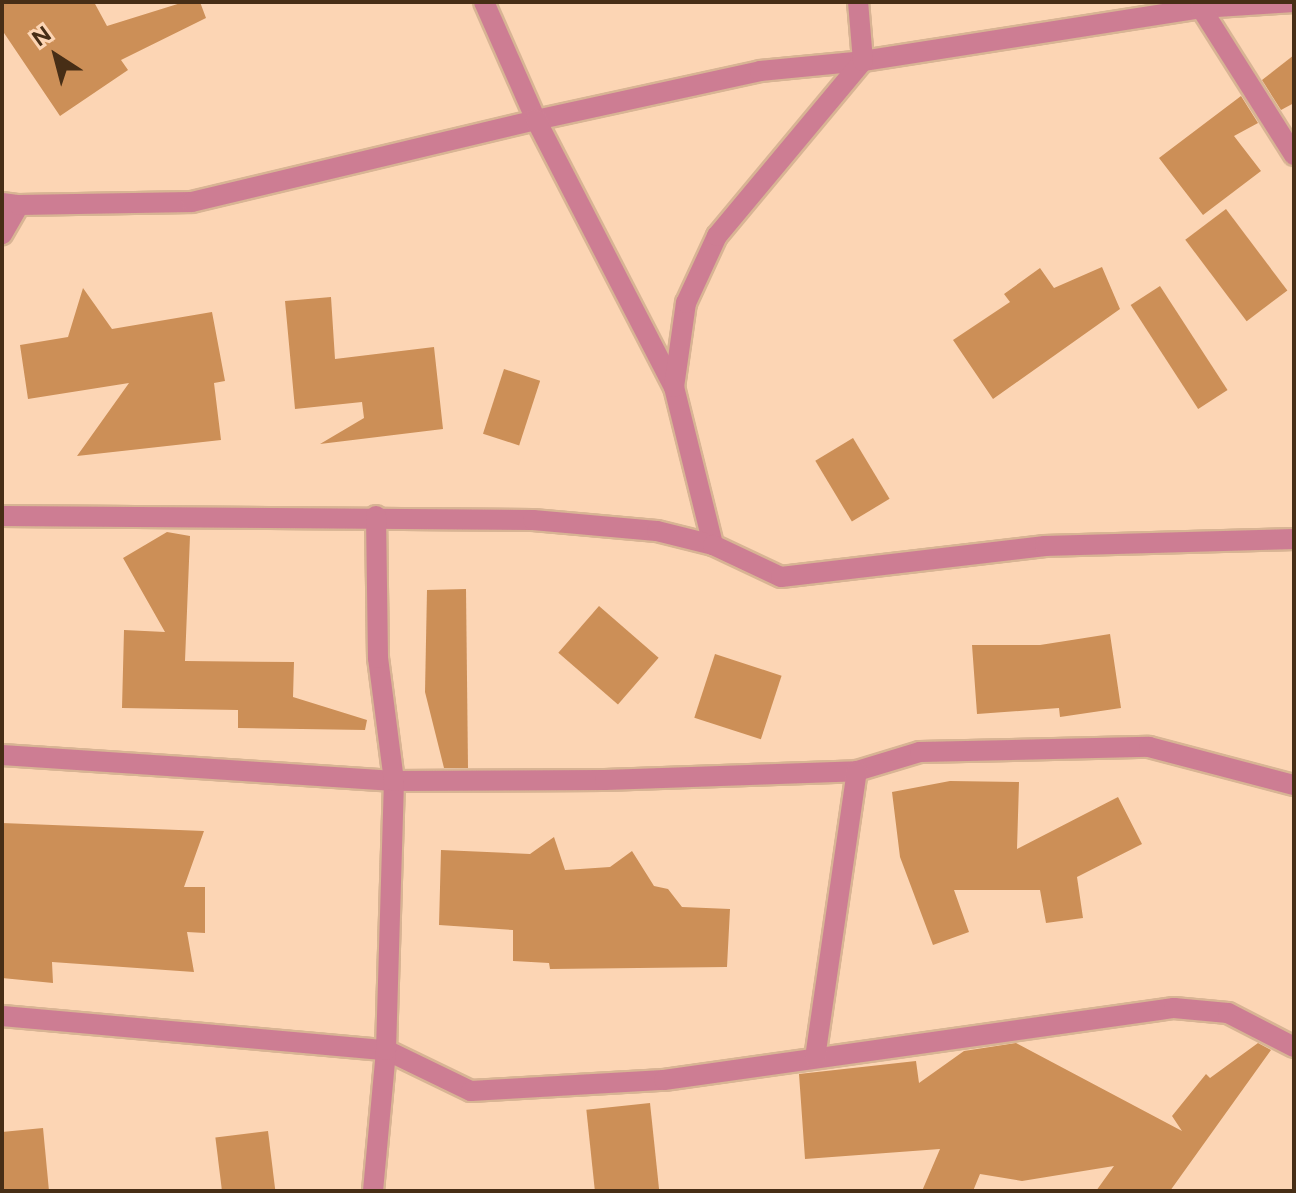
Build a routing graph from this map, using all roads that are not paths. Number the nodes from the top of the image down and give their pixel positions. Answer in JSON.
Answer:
{"nodes":[{"id":1,"x":484,"y":2,"type":"edge"},
{"id":2,"x":858,"y":2,"type":"edge"},
{"id":3,"x":1294,"y":2,"type":"edge"},
{"id":4,"x":1201,"y":8,"type":"junction"},
{"id":5,"x":863,"y":61,"type":"junction"},
{"id":6,"x":536,"y":120,"type":"junction"},
{"id":7,"x":1294,"y":155,"type":"edge"},
{"id":8,"x":11,"y":204,"type":"edge"},
{"id":9,"x":2,"y":234,"type":"edge"},
{"id":10,"x":674,"y":387,"type":"junction"},
{"id":11,"x":2,"y":516,"type":"edge"},
{"id":12,"x":376,"y":516,"type":"junction"},
{"id":13,"x":1294,"y":539,"type":"edge"},
{"id":14,"x":713,"y":545,"type":"junction"},
{"id":15,"x":2,"y":755,"type":"edge"},
{"id":16,"x":857,"y":771,"type":"junction"},
{"id":17,"x":394,"y":781,"type":"junction"},
{"id":18,"x":1294,"y":785,"type":"edge"},
{"id":19,"x":2,"y":1016,"type":"edge"},
{"id":20,"x":1294,"y":1047,"type":"edge"},
{"id":21,"x":386,"y":1050,"type":"junction"},
{"id":22,"x":815,"y":1058,"type":"junction"},
{"id":23,"x":373,"y":1191,"type":"edge"}],
"edges":[{"from":1,"to":6,"type":"street"},
{"from":2,"to":5,"type":"street"},
{"from":3,"to":4,"type":"street"},
{"from":4,"to":5,"type":"street"},
{"from":4,"to":7,"type":"street"},
{"from":5,"to":6,"type":"street"},
{"from":5,"to":10,"type":"street"},
{"from":6,"to":8,"type":"street"},
{"from":6,"to":10,"type":"street"},
{"from":8,"to":9,"type":"street"},
{"from":10,"to":14,"type":"street"},
{"from":11,"to":12,"type":"street"},
{"from":12,"to":14,"type":"street"},
{"from":12,"to":17,"type":"street"},
{"from":13,"to":14,"type":"street"},
{"from":15,"to":17,"type":"street"},
{"from":16,"to":17,"type":"street"},
{"from":16,"to":18,"type":"street"},
{"from":16,"to":22,"type":"street"},
{"from":17,"to":21,"type":"street"},
{"from":19,"to":21,"type":"street"},
{"from":20,"to":22,"type":"street"},
{"from":21,"to":22,"type":"street"},
{"from":21,"to":23,"type":"street"}]}
